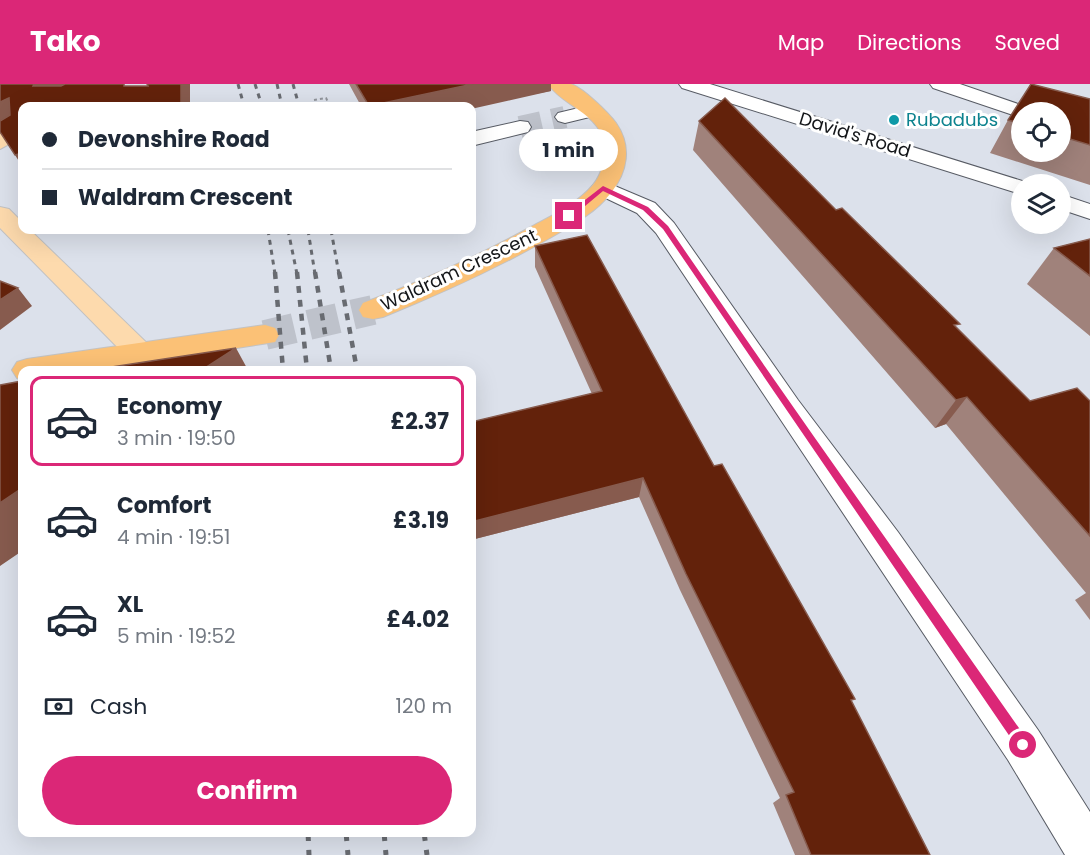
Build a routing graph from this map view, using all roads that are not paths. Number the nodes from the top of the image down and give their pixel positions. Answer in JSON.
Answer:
{"nodes":[{"id":1,"x":558,"y":84,"type":"edge"},
{"id":2,"x":689,"y":84,"type":"edge"},
{"id":3,"x":940,"y":84,"type":"edge"},
{"id":4,"x":1011,"y":108,"type":"edge"},
{"id":5,"x":591,"y":111,"type":"junction"},
{"id":6,"x":565,"y":117,"type":"tunnel mouth"},
{"id":7,"x":520,"y":127,"type":"tunnel mouth"},
{"id":8,"x":18,"y":131,"type":"edge"},
{"id":9,"x":476,"y":138,"type":"edge"},
{"id":10,"x":0,"y":142,"type":"edge"},
{"id":11,"x":1011,"y":184,"type":"edge"},
{"id":12,"x":603,"y":188,"type":"junction"},
{"id":13,"x":1071,"y":205,"type":"edge"},
{"id":14,"x":1090,"y":212,"type":"edge"},
{"id":15,"x":0,"y":214,"type":"edge"},
{"id":16,"x":18,"y":232,"type":"edge"},
{"id":17,"x":20,"y":234,"type":"edge"},
{"id":18,"x":373,"y":310,"type":"tunnel mouth"},
{"id":19,"x":265,"y":335,"type":"tunnel mouth"},
{"id":20,"x":141,"y":354,"type":"junction"},
{"id":21,"x":59,"y":366,"type":"edge"},
{"id":22,"x":18,"y":372,"type":"edge"},
{"id":23,"x":0,"y":374,"type":"edge"},
{"id":24,"x":1090,"y":854,"type":"edge"}],
"edges":[{"from":1,"to":5,"type":"highway"},
{"from":2,"to":11,"type":"street","name":"David's Road"},
{"from":3,"to":4,"type":"street"},
{"from":5,"to":6,"type":"street"},
{"from":5,"to":12,"type":"highway"},
{"from":7,"to":9,"type":"street"},
{"from":8,"to":10,"type":"main road"},
{"from":12,"to":18,"type":"highway","name":"Waldram Crescent"},
{"from":12,"to":24,"type":"street"},
{"from":13,"to":14,"type":"street"},
{"from":15,"to":16,"type":"main road"},
{"from":17,"to":20,"type":"main road"},
{"from":19,"to":20,"type":"highway"},
{"from":20,"to":21,"type":"highway"},
{"from":22,"to":23,"type":"highway"}]}
